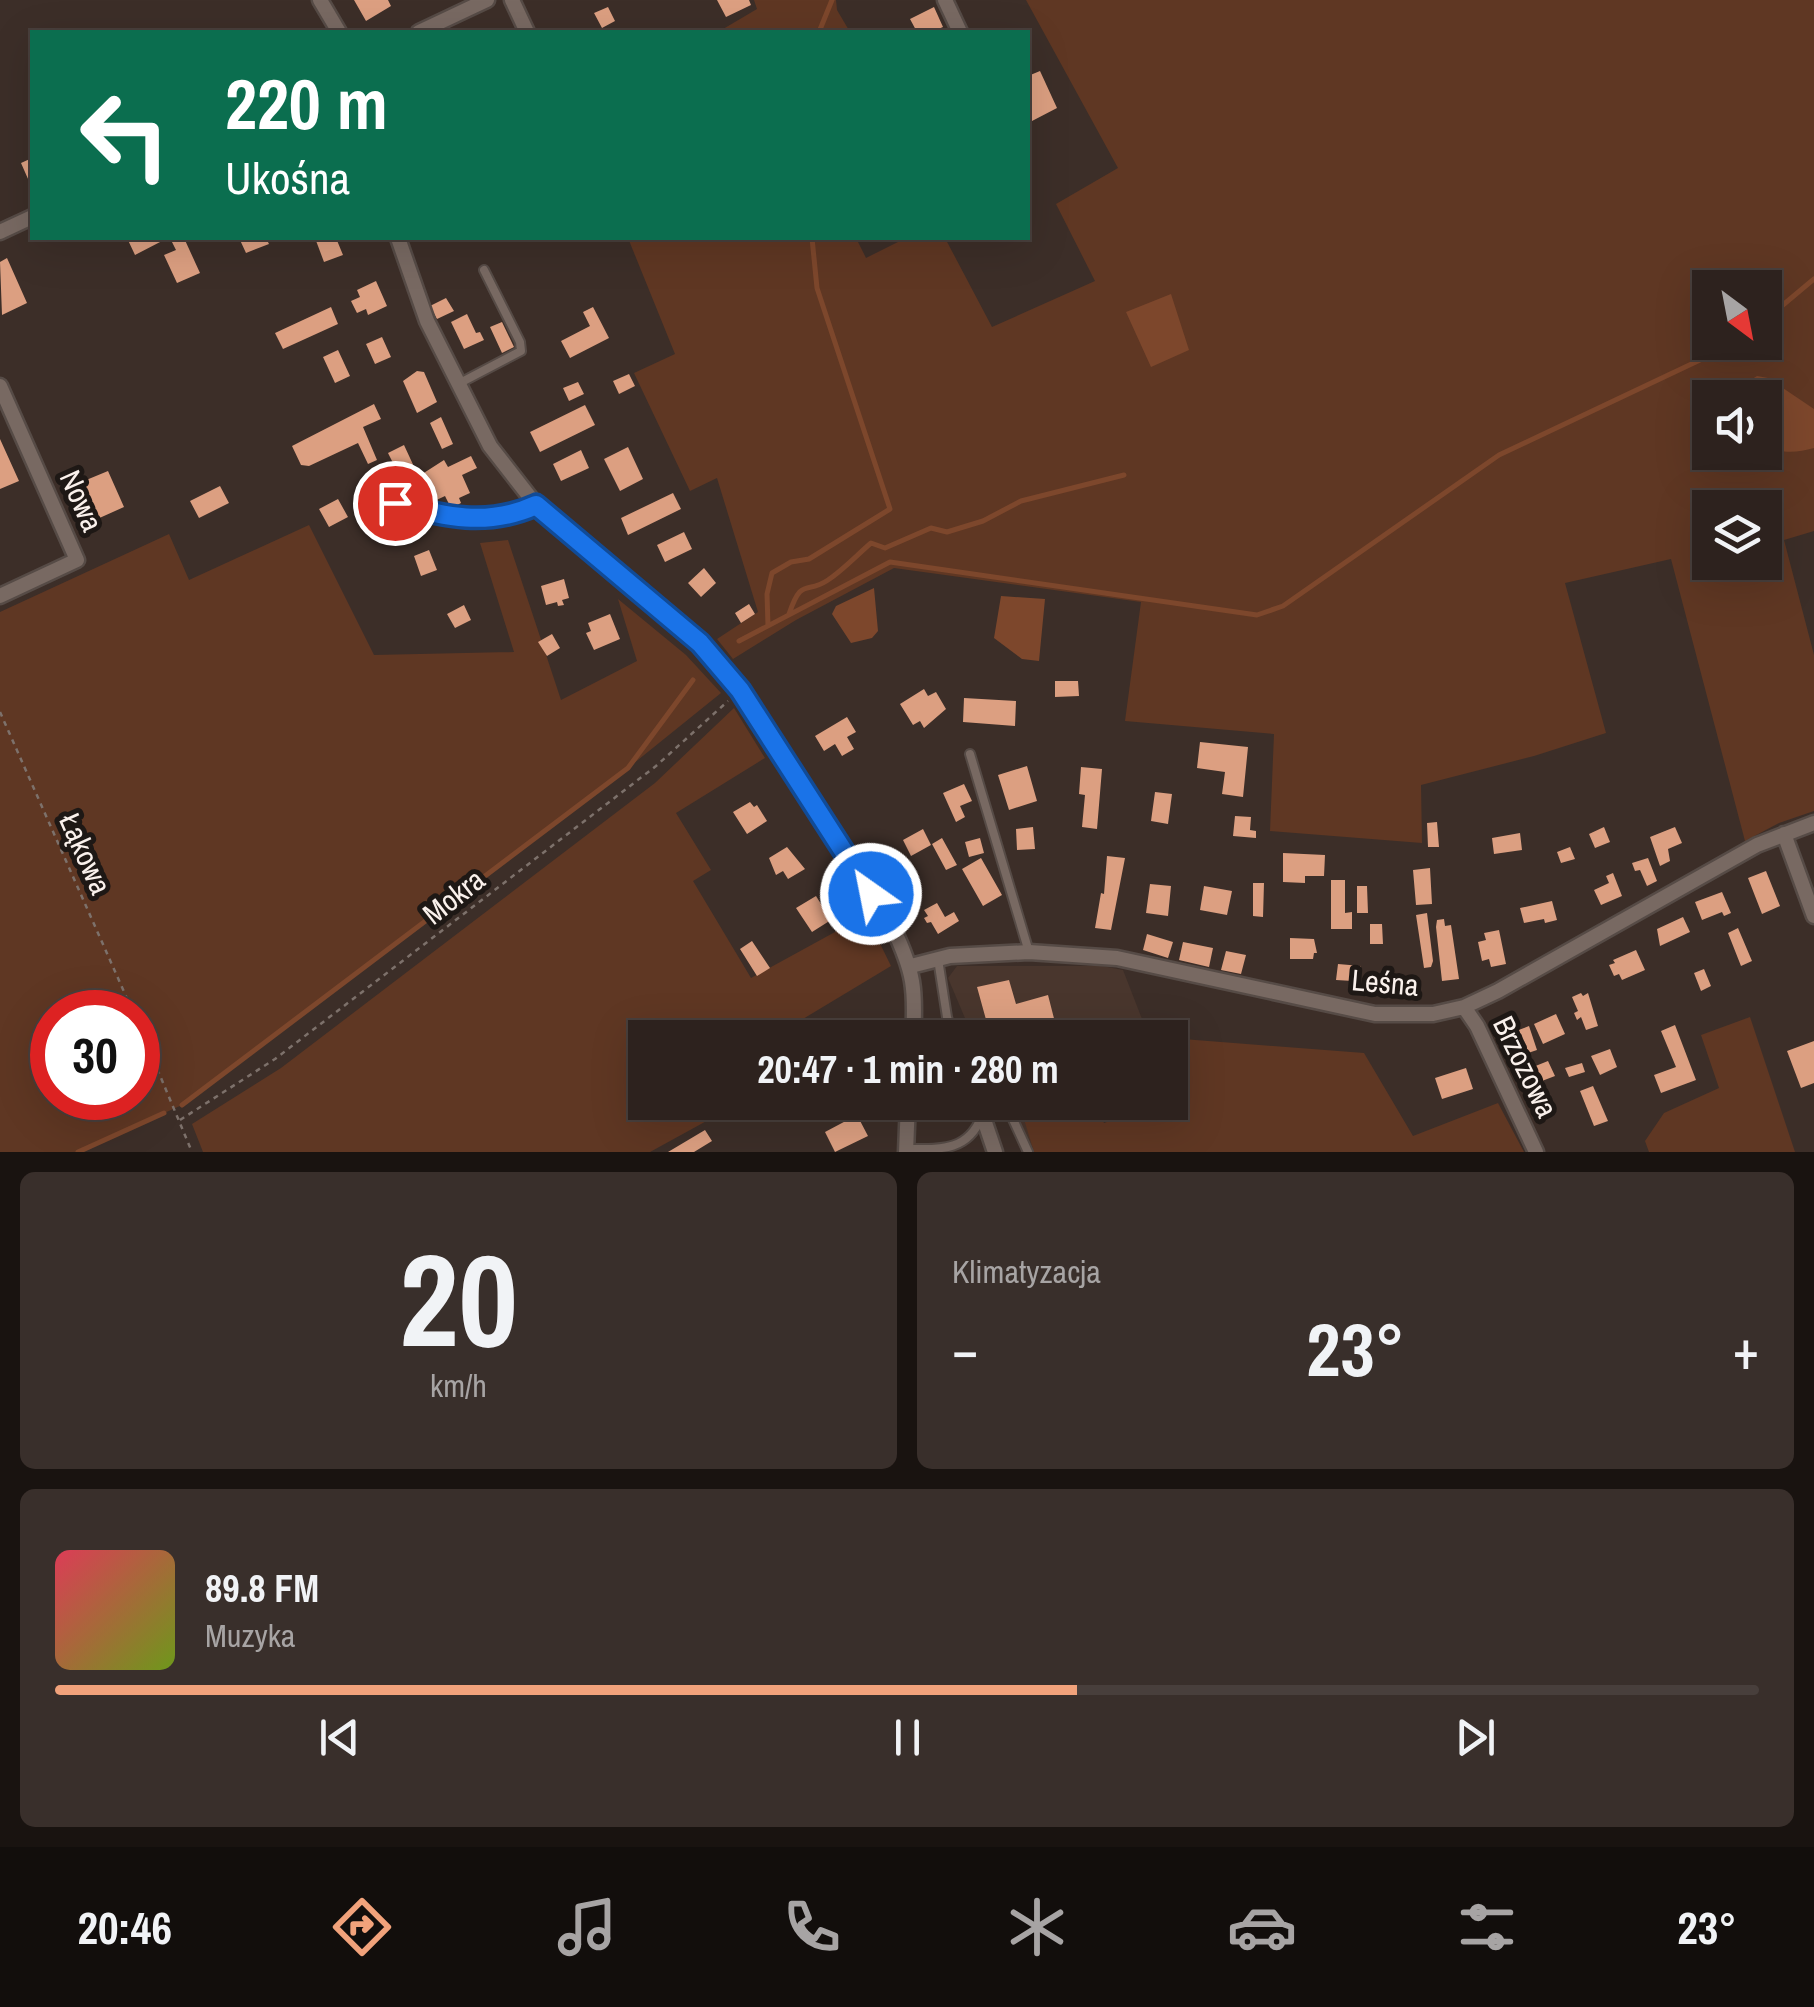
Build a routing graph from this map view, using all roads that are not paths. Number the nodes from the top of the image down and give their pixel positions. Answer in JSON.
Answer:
{"nodes":[{"id":1,"x":320,"y":0,"type":"edge"},
{"id":2,"x":487,"y":0,"type":"edge"},
{"id":3,"x":512,"y":0,"type":"edge"},
{"id":4,"x":945,"y":0,"type":"edge"},
{"id":5,"x":339,"y":30,"type":"edge"},
{"id":6,"x":423,"y":30,"type":"edge"},
{"id":7,"x":526,"y":30,"type":"edge"},
{"id":8,"x":959,"y":30,"type":"edge"},
{"id":9,"x":30,"y":218,"type":"edge"},
{"id":10,"x":0,"y":232,"type":"edge"},
{"id":11,"x":399,"y":240,"type":"edge"},
{"id":12,"x":484,"y":270,"type":"dead end"},
{"id":13,"x":456,"y":385,"type":"junction"},
{"id":14,"x":0,"y":386,"type":"edge"},
{"id":15,"x":395,"y":503,"type":"dead end"},
{"id":16,"x":536,"y":505,"type":"junction"},
{"id":17,"x":0,"y":596,"type":"edge"},
{"id":18,"x":970,"y":754,"type":"dead end"},
{"id":19,"x":1814,"y":824,"type":"edge"},
{"id":20,"x":1784,"y":834,"type":"junction"},
{"id":21,"x":1814,"y":916,"type":"edge"},
{"id":22,"x":1029,"y":952,"type":"junction"},
{"id":23,"x":938,"y":959,"type":"junction"},
{"id":24,"x":911,"y":966,"type":"junction"},
{"id":25,"x":1464,"y":1006,"type":"junction"},
{"id":26,"x":913,"y":1020,"type":"edge"},
{"id":27,"x":948,"y":1020,"type":"edge"},
{"id":28,"x":907,"y":1120,"type":"edge"},
{"id":29,"x":976,"y":1120,"type":"edge"},
{"id":30,"x":984,"y":1120,"type":"edge"},
{"id":31,"x":1013,"y":1120,"type":"edge"},
{"id":32,"x":906,"y":1150,"type":"edge"},
{"id":33,"x":995,"y":1152,"type":"edge"},
{"id":34,"x":1028,"y":1152,"type":"edge"},
{"id":35,"x":1536,"y":1152,"type":"edge"}],
"edges":[{"from":1,"to":5,"type":"street"},
{"from":2,"to":6,"type":"street"},
{"from":3,"to":7,"type":"street"},
{"from":4,"to":8,"type":"street"},
{"from":9,"to":10,"type":"street"},
{"from":11,"to":13,"type":"street"},
{"from":12,"to":13,"type":"lane"},
{"from":13,"to":16,"type":"street"},
{"from":14,"to":17,"type":"street","name":"Nowa"},
{"from":15,"to":16,"type":"lane"},
{"from":16,"to":24,"type":"street"},
{"from":18,"to":22,"type":"lane"},
{"from":19,"to":20,"type":"street","name":"Leśna"},
{"from":20,"to":21,"type":"street"},
{"from":20,"to":25,"type":"street","name":"Leśna"},
{"from":22,"to":23,"type":"street","name":"Leśna"},
{"from":22,"to":25,"type":"street","name":"Leśna"},
{"from":23,"to":24,"type":"street","name":"Leśna"},
{"from":23,"to":27,"type":"lane"},
{"from":24,"to":26,"type":"street"},
{"from":25,"to":35,"type":"street","name":"Brzozowa"},
{"from":28,"to":32,"type":"street"},
{"from":29,"to":32,"type":"lane"},
{"from":30,"to":33,"type":"street"},
{"from":31,"to":34,"type":"lane"}]}
